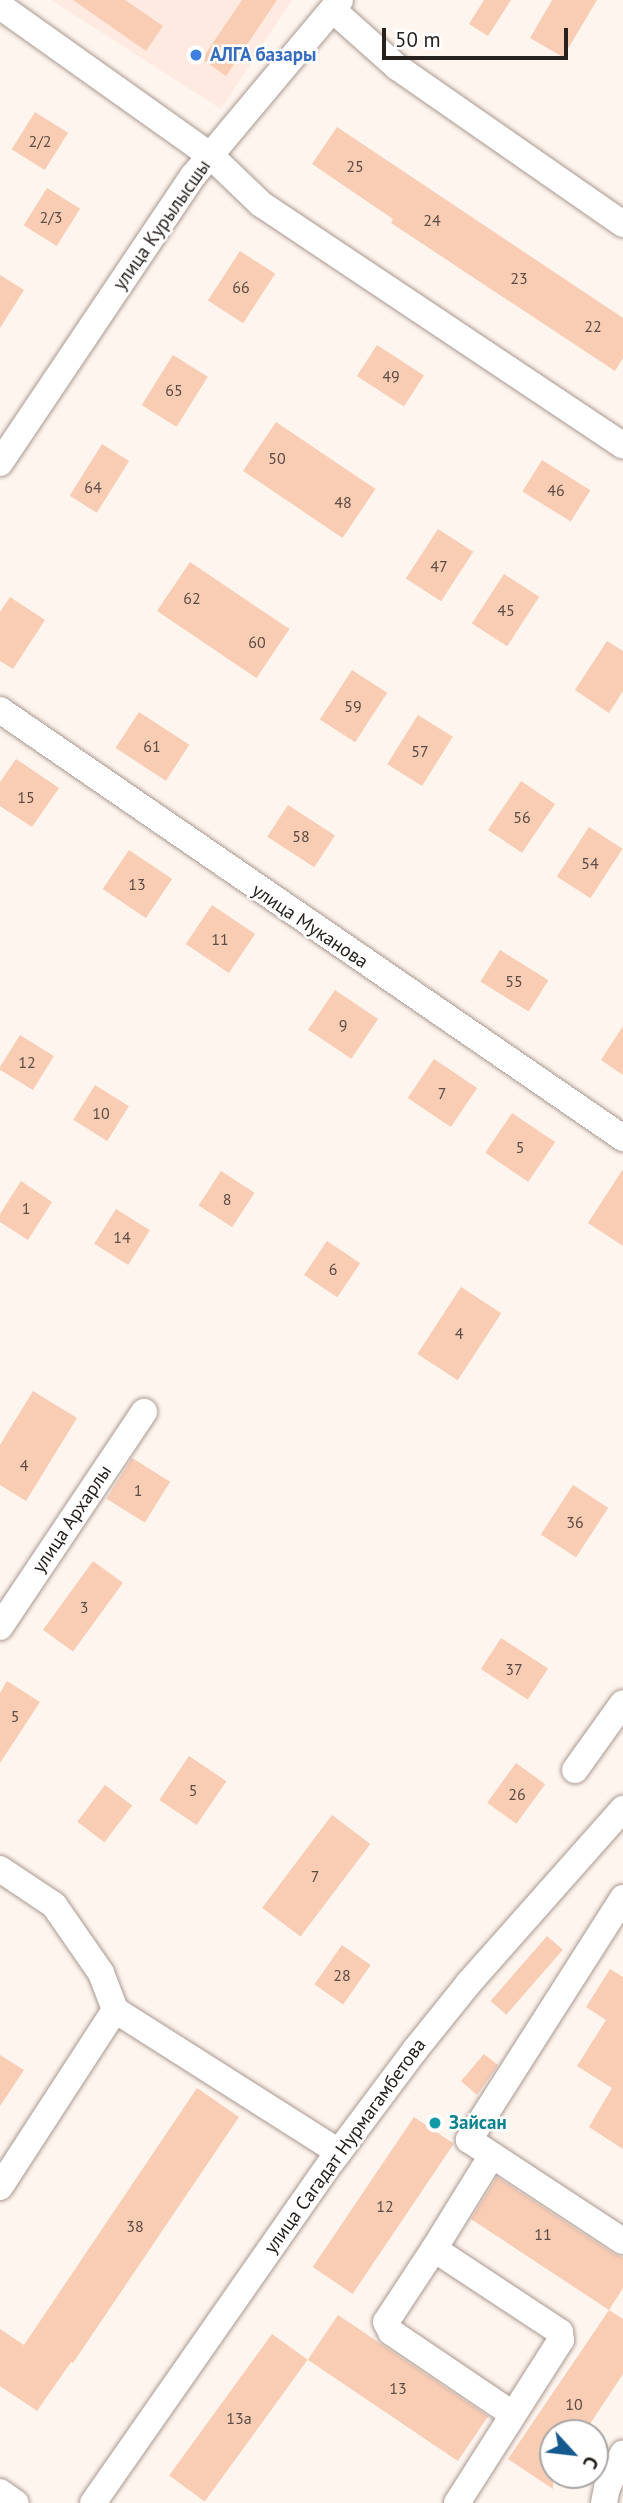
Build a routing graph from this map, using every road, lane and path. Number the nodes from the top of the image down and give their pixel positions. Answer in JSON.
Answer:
{"nodes":[{"id":1,"x":337,"y":5,"type":"edge"},
{"id":2,"x":0,"y":6,"type":"edge"},
{"id":3,"x":211,"y":156,"type":"junction"},
{"id":4,"x":623,"y":225,"type":"edge"},
{"id":5,"x":623,"y":445,"type":"edge"},
{"id":6,"x":0,"y":463,"type":"edge"},
{"id":7,"x":0,"y":710,"type":"edge"},
{"id":8,"x":623,"y":1138,"type":"edge"},
{"id":9,"x":144,"y":1412,"type":"dead end"},
{"id":10,"x":0,"y":1627,"type":"edge"},
{"id":11,"x":623,"y":1703,"type":"edge"},
{"id":12,"x":575,"y":1770,"type":"dead end"},
{"id":13,"x":623,"y":1810,"type":"edge"},
{"id":14,"x":0,"y":1869,"type":"edge"},
{"id":15,"x":623,"y":1898,"type":"edge"},
{"id":16,"x":115,"y":2010,"type":"junction"},
{"id":17,"x":339,"y":2152,"type":"junction"},
{"id":18,"x":492,"y":2155,"type":"junction"},
{"id":19,"x":5,"y":2169,"type":"edge"},
{"id":20,"x":623,"y":2241,"type":"edge"},
{"id":21,"x":434,"y":2249,"type":"junction"},
{"id":22,"x":512,"y":2414,"type":"junction"},
{"id":23,"x":623,"y":2453,"type":"edge"},
{"id":24,"x":0,"y":2492,"type":"edge"},
{"id":25,"x":16,"y":2503,"type":"edge"},
{"id":26,"x":93,"y":2503,"type":"edge"},
{"id":27,"x":457,"y":2503,"type":"edge"},
{"id":28,"x":604,"y":2503,"type":"edge"}],
"edges":[{"from":1,"to":3,"type":"street","name":"улица Курылысшы"},
{"from":1,"to":4,"type":"street"},
{"from":2,"to":3,"type":"street"},
{"from":3,"to":5,"type":"street"},
{"from":3,"to":6,"type":"street","name":"улица Курылысшы"},
{"from":7,"to":8,"type":"street","name":"улица Муканова"},
{"from":9,"to":10,"type":"street","name":"улица Архарлы"},
{"from":11,"to":12,"type":"street"},
{"from":13,"to":17,"type":"street","name":"улица Сагадат Нурмагамбетова"},
{"from":14,"to":16,"type":"street"},
{"from":15,"to":18,"type":"street"},
{"from":16,"to":17,"type":"street"},
{"from":16,"to":19,"type":"street"},
{"from":17,"to":26,"type":"street","name":"улица Сагадат Нурмагамбетова"},
{"from":18,"to":20,"type":"street"},
{"from":18,"to":21,"type":"street"},
{"from":21,"to":22,"type":"street"},
{"from":21,"to":22,"type":"street"},
{"from":22,"to":27,"type":"street"},
{"from":23,"to":28,"type":"street"},
{"from":24,"to":25,"type":"street"}]}
